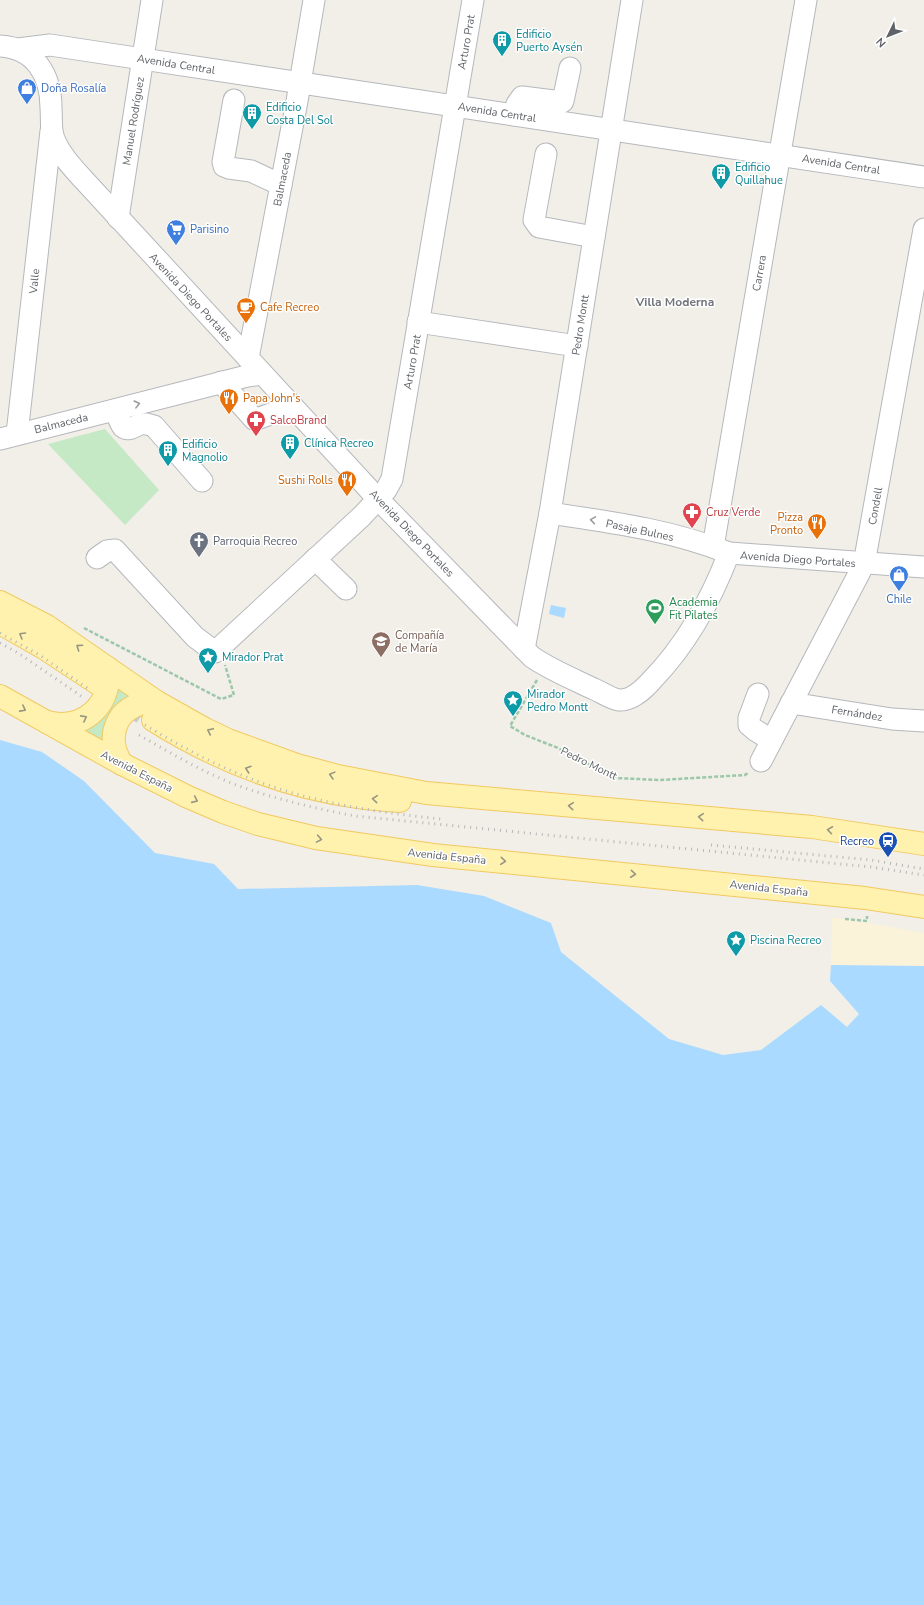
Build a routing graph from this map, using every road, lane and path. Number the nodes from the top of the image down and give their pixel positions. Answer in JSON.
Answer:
{"nodes":[{"id":1,"x":152,"y":0,"type":"edge"},
{"id":2,"x":314,"y":0,"type":"edge"},
{"id":3,"x":473,"y":0,"type":"edge"},
{"id":4,"x":632,"y":0,"type":"edge"},
{"id":5,"x":806,"y":0,"type":"edge"},
{"id":6,"x":9,"y":48,"type":"edge"},
{"id":7,"x":69,"y":48,"type":"junction"},
{"id":8,"x":143,"y":59,"type":"junction"},
{"id":9,"x":570,"y":68,"type":"dead end"},
{"id":10,"x":44,"y":74,"type":"junction"},
{"id":11,"x":301,"y":82,"type":"junction"},
{"id":12,"x":234,"y":100,"type":"dead end"},
{"id":13,"x":455,"y":106,"type":"junction"},
{"id":14,"x":513,"y":115,"type":"junction"},
{"id":15,"x":51,"y":129,"type":"junction"},
{"id":16,"x":611,"y":129,"type":"junction"},
{"id":17,"x":546,"y":154,"type":"dead end"},
{"id":18,"x":779,"y":155,"type":"junction"},
{"id":19,"x":924,"y":177,"type":"edge"},
{"id":20,"x":281,"y":185,"type":"junction"},
{"id":21,"x":118,"y":218,"type":"junction"},
{"id":22,"x":924,"y":229,"type":"edge"},
{"id":23,"x":594,"y":237,"type":"junction"},
{"id":24,"x":418,"y":322,"type":"junction"},
{"id":25,"x":577,"y":346,"type":"junction"},
{"id":26,"x":248,"y":358,"type":"junction"},
{"id":27,"x":262,"y":374,"type":"junction"},
{"id":28,"x":221,"y":382,"type":"junction"},
{"id":29,"x":292,"y":406,"type":"junction"},
{"id":30,"x":115,"y":410,"type":"junction"},
{"id":31,"x":9,"y":437,"type":"edge"},
{"id":32,"x":202,"y":481,"type":"dead end"},
{"id":33,"x":378,"y":499,"type":"junction"},
{"id":34,"x":550,"y":513,"type":"junction"},
{"id":35,"x":721,"y":550,"type":"junction"},
{"id":36,"x":97,"y":558,"type":"dead end"},
{"id":37,"x":315,"y":559,"type":"junction"},
{"id":38,"x":864,"y":564,"type":"junction"},
{"id":39,"x":924,"y":567,"type":"edge"},
{"id":40,"x":346,"y":589,"type":"dead end"},
{"id":41,"x":0,"y":602,"type":"edge"},
{"id":42,"x":0,"y":623,"type":"edge"},
{"id":43,"x":82,"y":627,"type":"dead end"},
{"id":44,"x":524,"y":649,"type":"junction"},
{"id":45,"x":216,"y":652,"type":"junction"},
{"id":46,"x":545,"y":666,"type":"junction"},
{"id":47,"x":102,"y":675,"type":"junction"},
{"id":48,"x":758,"y":694,"type":"dead end"},
{"id":49,"x":0,"y":696,"type":"edge"},
{"id":50,"x":791,"y":703,"type":"junction"},
{"id":51,"x":155,"y":711,"type":"junction"},
{"id":52,"x":924,"y":721,"type":"edge"},
{"id":53,"x":46,"y":722,"type":"junction"},
{"id":54,"x":772,"y":740,"type":"junction"},
{"id":55,"x":761,"y":761,"type":"joint"},
{"id":56,"x":122,"y":764,"type":"junction"},
{"id":57,"x":924,"y":844,"type":"edge"},
{"id":58,"x":924,"y":907,"type":"edge"},
{"id":59,"x":867,"y":916,"type":"dead end"},
{"id":60,"x":845,"y":919,"type":"dead end"}],
"edges":[{"from":1,"to":8,"type":"street","name":"Manuel Rodríguez"},
{"from":2,"to":11,"type":"street","name":"Balmaceda"},
{"from":3,"to":13,"type":"street","name":"Arturo Prat"},
{"from":4,"to":16,"type":"street","name":"Pedro Montt"},
{"from":5,"to":18,"type":"street","name":"Carrera"},
{"from":6,"to":7,"type":"street","name":"Avenida Central"},
{"from":6,"to":10,"type":"street","name":"Avenida Diego Portales"},
{"from":7,"to":8,"type":"street","name":"Avenida Central"},
{"from":7,"to":10,"type":"street"},
{"from":8,"to":11,"type":"street","name":"Avenida Central"},
{"from":8,"to":21,"type":"street","name":"Manuel Rodríguez"},
{"from":9,"to":14,"type":"street"},
{"from":10,"to":15,"type":"street","name":"Avenida Diego Portales"},
{"from":11,"to":13,"type":"street","name":"Avenida Central"},
{"from":11,"to":20,"type":"street","name":"Balmaceda"},
{"from":12,"to":20,"type":"street"},
{"from":13,"to":14,"type":"street","name":"Avenida Central"},
{"from":13,"to":24,"type":"street","name":"Arturo Prat"},
{"from":14,"to":16,"type":"street","name":"Avenida Central"},
{"from":15,"to":21,"type":"street","name":"Avenida Diego Portales"},
{"from":15,"to":31,"type":"street","name":"Valle"},
{"from":16,"to":18,"type":"street","name":"Avenida Central"},
{"from":16,"to":23,"type":"street","name":"Pedro Montt"},
{"from":17,"to":23,"type":"street"},
{"from":18,"to":19,"type":"street","name":"Avenida Central"},
{"from":18,"to":35,"type":"street","name":"Carrera"},
{"from":20,"to":26,"type":"street","name":"Balmaceda"},
{"from":21,"to":26,"type":"street","name":"Avenida Diego Portales"},
{"from":22,"to":38,"type":"street","name":"Condell"},
{"from":23,"to":25,"type":"street","name":"Pedro Montt"},
{"from":24,"to":25,"type":"street"},
{"from":24,"to":33,"type":"street","name":"Arturo Prat"},
{"from":25,"to":34,"type":"street","name":"Pedro Montt"},
{"from":26,"to":27,"type":"street","name":"Avenida Diego Portales"},
{"from":27,"to":28,"type":"street","name":"Balmaceda"},
{"from":27,"to":29,"type":"street","name":"Avenida Diego Portales"},
{"from":28,"to":29,"type":"street"},
{"from":30,"to":28,"type":"street","name":"Balmaceda","one_way":true},
{"from":29,"to":33,"type":"street","name":"Avenida Diego Portales"},
{"from":30,"to":31,"type":"street","name":"Balmaceda"},
{"from":30,"to":32,"type":"street"},
{"from":33,"to":37,"type":"street","name":"Arturo Prat"},
{"from":33,"to":44,"type":"street","name":"Avenida Diego Portales"},
{"from":35,"to":34,"type":"street","name":"Pasaje Bulnes","one_way":true},
{"from":34,"to":44,"type":"street","name":"Pedro Montt"},
{"from":35,"to":38,"type":"street","name":"Avenida Diego Portales"},
{"from":35,"to":46,"type":"street","name":"Avenida Diego Portales"},
{"from":36,"to":45,"type":"street"},
{"from":37,"to":40,"type":"street"},
{"from":37,"to":45,"type":"street","name":"Arturo Prat"},
{"from":38,"to":39,"type":"street","name":"Avenida Diego Portales"},
{"from":38,"to":50,"type":"street","name":"Condell"},
{"from":47,"to":41,"type":"main road","one_way":true},
{"from":47,"to":42,"type":"main road","one_way":true},
{"from":43,"to":45,"type":"path"},
{"from":44,"to":46,"type":"street","name":"Avenida Diego Portales"},
{"from":46,"to":55,"type":"path","name":"Pedro Montt"},
{"from":47,"to":51,"type":"main road"},
{"from":53,"to":47,"type":"main road","one_way":true},
{"from":48,"to":54,"type":"street"},
{"from":49,"to":53,"type":"main road","name":"Avenida España","one_way":true},
{"from":50,"to":52,"type":"street","name":"Fernández"},
{"from":50,"to":54,"type":"street","name":"Condell"},
{"from":51,"to":56,"type":"main road"},
{"from":57,"to":51,"type":"main road","one_way":true},
{"from":53,"to":56,"type":"main road","name":"Avenida España"},
{"from":54,"to":55,"type":"street","name":"Condell"},
{"from":56,"to":58,"type":"main road","name":"Avenida España","one_way":true},
{"from":59,"to":60,"type":"path"}]}
